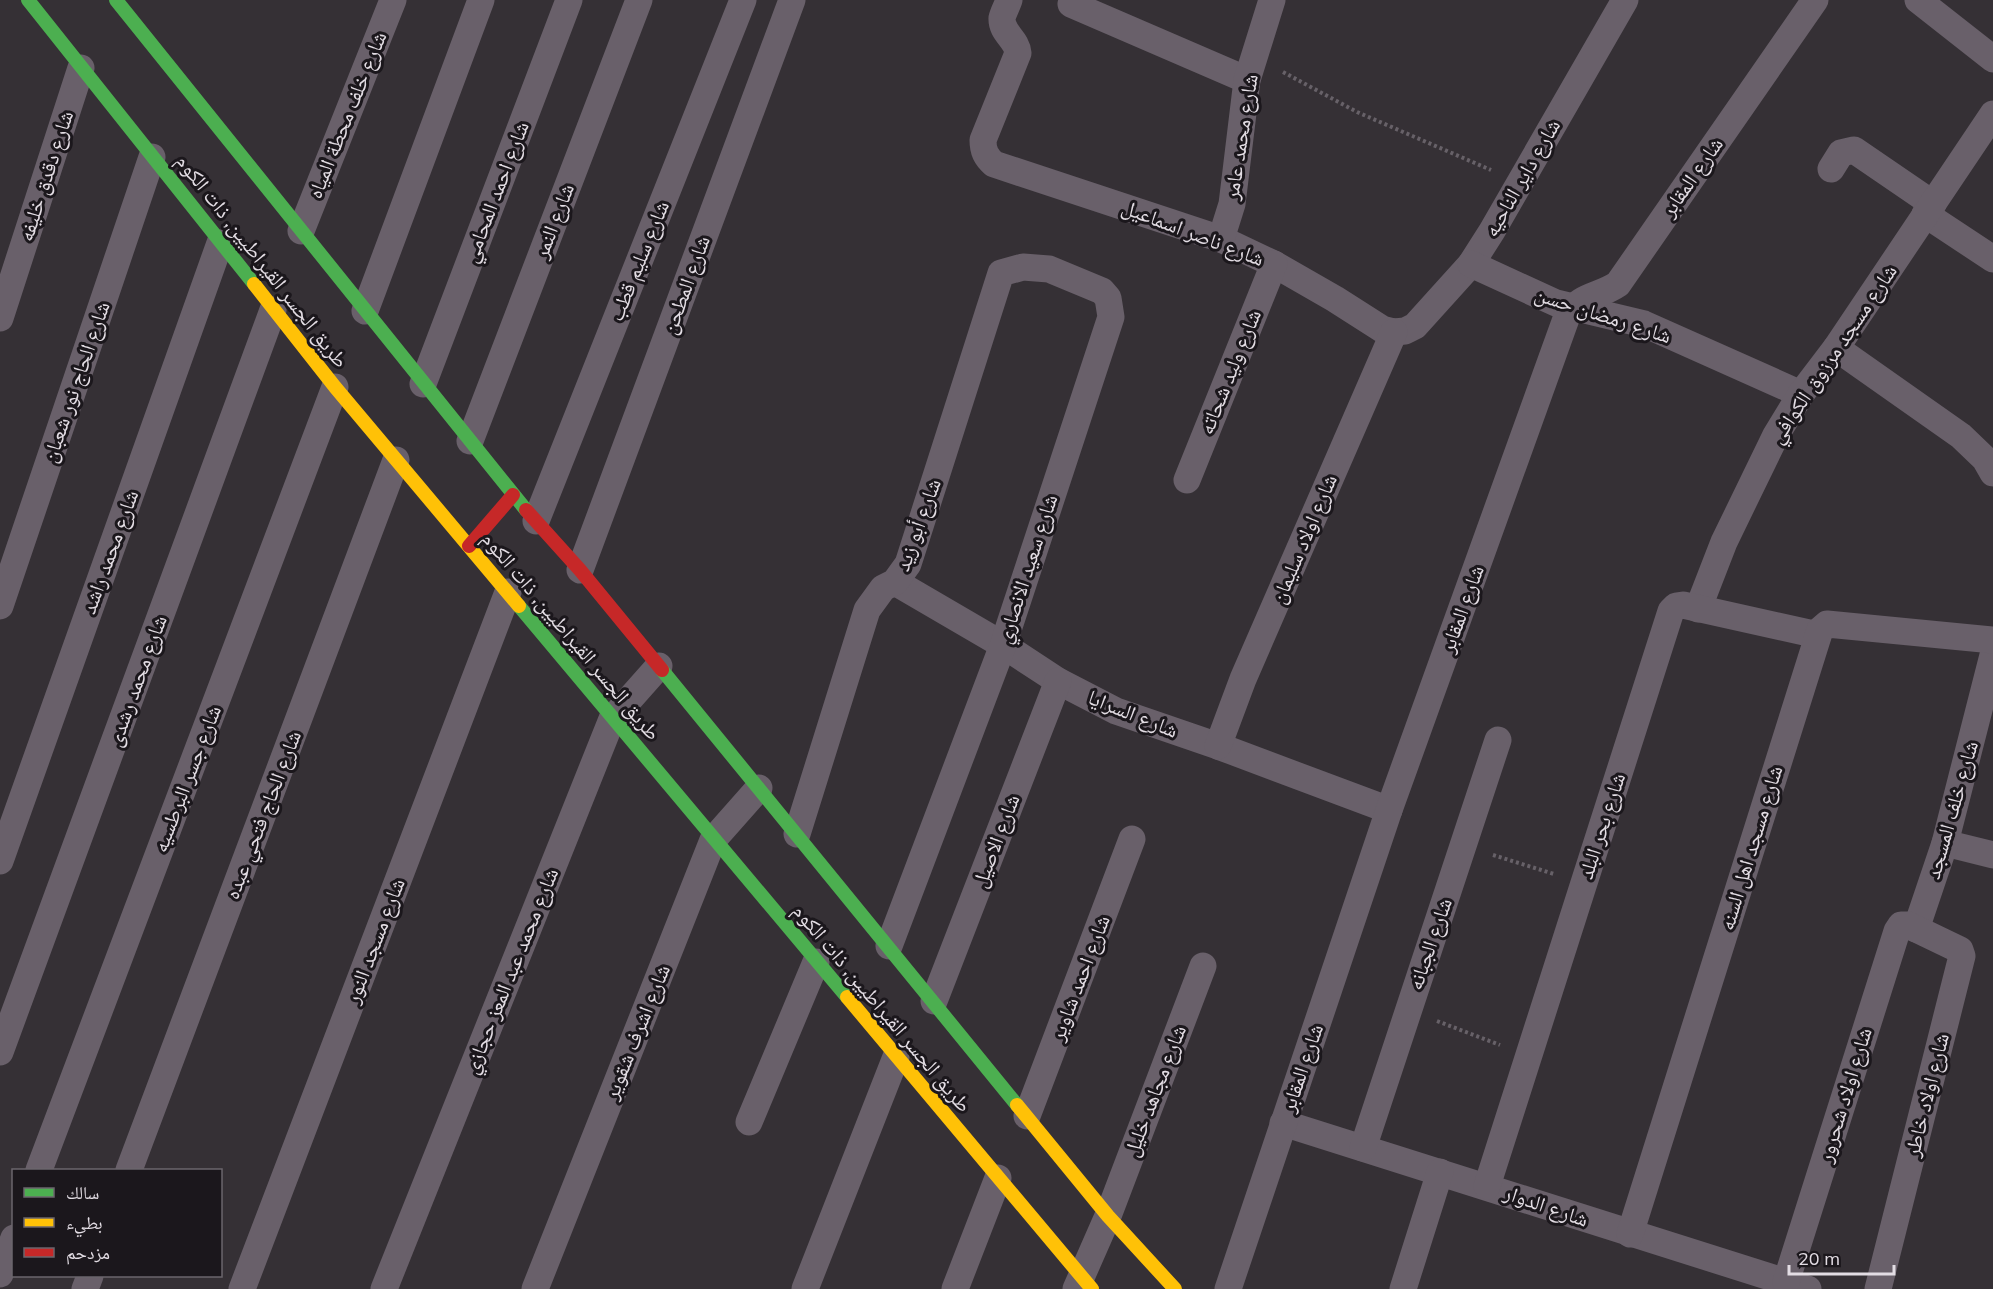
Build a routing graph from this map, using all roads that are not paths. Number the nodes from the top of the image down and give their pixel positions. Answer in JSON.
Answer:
{"nodes":[{"id":1,"x":28,"y":0,"type":"edge"},
{"id":2,"x":116,"y":0,"type":"edge"},
{"id":3,"x":393,"y":0,"type":"edge"},
{"id":4,"x":481,"y":0,"type":"edge"},
{"id":5,"x":568,"y":0,"type":"edge"},
{"id":6,"x":639,"y":0,"type":"edge"},
{"id":7,"x":743,"y":0,"type":"edge"},
{"id":8,"x":792,"y":0,"type":"edge"},
{"id":9,"x":1009,"y":0,"type":"edge"},
{"id":10,"x":1272,"y":0,"type":"edge"},
{"id":11,"x":1625,"y":0,"type":"edge"},
{"id":12,"x":1815,"y":0,"type":"edge"},
{"id":13,"x":1918,"y":0,"type":"edge"},
{"id":14,"x":1071,"y":4,"type":"dead end"},
{"id":15,"x":1993,"y":59,"type":"edge"},
{"id":16,"x":81,"y":68,"type":"junction"},
{"id":17,"x":1251,"y":68,"type":"junction"},
{"id":18,"x":1993,"y":114,"type":"edge"},
{"id":19,"x":152,"y":157,"type":"junction"},
{"id":20,"x":1831,"y":169,"type":"dead end"},
{"id":21,"x":1929,"y":209,"type":"junction"},
{"id":22,"x":301,"y":231,"type":"junction"},
{"id":23,"x":1221,"y":239,"type":"junction"},
{"id":24,"x":220,"y":243,"type":"junction"},
{"id":25,"x":1993,"y":259,"type":"edge"},
{"id":26,"x":1274,"y":264,"type":"junction"},
{"id":27,"x":1471,"y":264,"type":"junction"},
{"id":28,"x":1001,"y":273,"type":"joint"},
{"id":29,"x":1572,"y":307,"type":"junction"},
{"id":30,"x":273,"y":310,"type":"junction"},
{"id":31,"x":365,"y":311,"type":"junction"},
{"id":32,"x":0,"y":318,"type":"edge"},
{"id":33,"x":1394,"y":332,"type":"junction"},
{"id":34,"x":1836,"y":348,"type":"junction"},
{"id":35,"x":423,"y":384,"type":"junction"},
{"id":36,"x":335,"y":387,"type":"junction"},
{"id":37,"x":1802,"y":394,"type":"junction"},
{"id":38,"x":470,"y":441,"type":"junction"},
{"id":39,"x":396,"y":460,"type":"junction"},
{"id":40,"x":1993,"y":473,"type":"edge"},
{"id":41,"x":1187,"y":480,"type":"dead end"},
{"id":42,"x":513,"y":495,"type":"junction"},
{"id":43,"x":536,"y":521,"type":"junction"},
{"id":44,"x":469,"y":546,"type":"junction"},
{"id":45,"x":580,"y":570,"type":"junction"},
{"id":46,"x":896,"y":582,"type":"junction"},
{"id":47,"x":508,"y":592,"type":"junction"},
{"id":48,"x":0,"y":606,"type":"edge"},
{"id":49,"x":1698,"y":609,"type":"junction"},
{"id":50,"x":1818,"y":635,"type":"junction"},
{"id":51,"x":1993,"y":640,"type":"edge"},
{"id":52,"x":1003,"y":645,"type":"junction"},
{"id":53,"x":1993,"y":655,"type":"edge"},
{"id":54,"x":659,"y":666,"type":"junction"},
{"id":55,"x":1058,"y":681,"type":"junction"},
{"id":56,"x":612,"y":719,"type":"junction"},
{"id":57,"x":1498,"y":740,"type":"dead end"},
{"id":58,"x":1218,"y":746,"type":"junction"},
{"id":59,"x":759,"y":788,"type":"junction"},
{"id":60,"x":1389,"y":810,"type":"junction"},
{"id":61,"x":797,"y":834,"type":"junction"},
{"id":62,"x":1132,"y":839,"type":"dead end"},
{"id":63,"x":713,"y":840,"type":"junction"},
{"id":64,"x":1945,"y":843,"type":"junction"},
{"id":65,"x":1993,"y":855,"type":"edge"},
{"id":66,"x":0,"y":861,"type":"edge"},
{"id":67,"x":1916,"y":929,"type":"junction"},
{"id":68,"x":888,"y":946,"type":"junction"},
{"id":69,"x":816,"y":962,"type":"junction"},
{"id":70,"x":1203,"y":966,"type":"dead end"},
{"id":71,"x":934,"y":1001,"type":"junction"},
{"id":72,"x":0,"y":1052,"type":"edge"},
{"id":73,"x":896,"y":1057,"type":"junction"},
{"id":74,"x":1027,"y":1116,"type":"junction"},
{"id":75,"x":749,"y":1122,"type":"dead end"},
{"id":76,"x":1283,"y":1123,"type":"junction"},
{"id":77,"x":1363,"y":1148,"type":"junction"},
{"id":78,"x":39,"y":1169,"type":"edge"},
{"id":79,"x":129,"y":1169,"type":"edge"},
{"id":80,"x":1440,"y":1172,"type":"junction"},
{"id":81,"x":998,"y":1178,"type":"junction"},
{"id":82,"x":1487,"y":1186,"type":"junction"},
{"id":83,"x":1108,"y":1216,"type":"junction"},
{"id":84,"x":1630,"y":1234,"type":"junction"},
{"id":85,"x":12,"y":1243,"type":"edge"},
{"id":86,"x":0,"y":1274,"type":"edge"},
{"id":87,"x":1083,"y":1285,"type":"edge"},
{"id":88,"x":1797,"y":1286,"type":"edge"},
{"id":89,"x":242,"y":1289,"type":"edge"},
{"id":90,"x":384,"y":1289,"type":"edge"},
{"id":91,"x":535,"y":1289,"type":"edge"},
{"id":92,"x":805,"y":1289,"type":"edge"},
{"id":93,"x":955,"y":1289,"type":"edge"},
{"id":94,"x":1175,"y":1289,"type":"edge"},
{"id":95,"x":1228,"y":1289,"type":"edge"},
{"id":96,"x":1403,"y":1289,"type":"edge"},
{"id":97,"x":1878,"y":1289,"type":"edge"}],
"edges":[{"from":1,"to":16,"type":"street","name":"طريق الجسر القيراطيين, ذات الكوم"},
{"from":2,"to":22,"type":"street","name":"طريق الجسر القيراطيين, ذات الكوم"},
{"from":3,"to":22,"type":"street","name":"شارع خلف محطة المياه"},
{"from":4,"to":31,"type":"street"},
{"from":5,"to":35,"type":"street","name":"شارع احمد المحامي"},
{"from":6,"to":38,"type":"street","name":"شارع النمر"},
{"from":7,"to":43,"type":"street","name":"شارع سليم قطب"},
{"from":8,"to":45,"type":"street","name":"شارع المطحن"},
{"from":9,"to":23,"type":"street","name":"شارع ناصر اسماعيل"},
{"from":10,"to":17,"type":"street","name":"شارع محمد عامر"},
{"from":11,"to":27,"type":"street","name":"شارع داير الناحيه"},
{"from":12,"to":29,"type":"street","name":"شارع المقابر"},
{"from":13,"to":15,"type":"street"},
{"from":14,"to":17,"type":"street"},
{"from":16,"to":19,"type":"street","name":"طريق الجسر القيراطيين, ذات الكوم"},
{"from":16,"to":32,"type":"street","name":"شارع دقدق خليفه"},
{"from":17,"to":23,"type":"street","name":"شارع محمد عامر"},
{"from":18,"to":21,"type":"street","name":"شارع مسجد مرزوق الكوافي"},
{"from":19,"to":24,"type":"street","name":"طريق الجسر القيراطيين, ذات الكوم"},
{"from":19,"to":48,"type":"street","name":"شارع الحاج نور شعبان"},
{"from":20,"to":21,"type":"street"},
{"from":21,"to":25,"type":"street"},
{"from":21,"to":34,"type":"street","name":"شارع مسجد مرزوق الكوافي"},
{"from":22,"to":31,"type":"street","name":"طريق الجسر القيراطيين, ذات الكوم"},
{"from":23,"to":26,"type":"street","name":"شارع ناصر اسماعيل"},
{"from":24,"to":30,"type":"street","name":"طريق الجسر القيراطيين, ذات الكوم"},
{"from":24,"to":66,"type":"street","name":"شارع محمد راشد"},
{"from":26,"to":33,"type":"street","name":"شارع ناصر اسماعيل"},
{"from":26,"to":41,"type":"street","name":"شارع وليد شحاته"},
{"from":27,"to":29,"type":"street","name":"شارع رمضان حسن"},
{"from":27,"to":33,"type":"street","name":"شارع داير الناحيه"},
{"from":28,"to":46,"type":"street","name":"شارع أبو زيد"},
{"from":28,"to":52,"type":"street","name":"شارع سعيد الانصاري"},
{"from":29,"to":37,"type":"street","name":"شارع رمضان حسن"},
{"from":29,"to":60,"type":"street","name":"شارع المقابر"},
{"from":30,"to":36,"type":"street","name":"طريق الجسر القيراطيين, ذات الكوم"},
{"from":30,"to":72,"type":"street","name":"شارع محمد رشدى"},
{"from":31,"to":35,"type":"street","name":"طريق الجسر القيراطيين, ذات الكوم"},
{"from":33,"to":58,"type":"street","name":"شارع اولاد سليمان"},
{"from":34,"to":37,"type":"street","name":"شارع مسجد مرزوق الكوافي"},
{"from":34,"to":40,"type":"street"},
{"from":35,"to":38,"type":"street","name":"طريق الجسر القيراطيين, ذات الكوم"},
{"from":36,"to":39,"type":"street","name":"طريق الجسر القيراطيين, ذات الكوم"},
{"from":36,"to":78,"type":"street","name":"شارع جسر البرطسيه"},
{"from":37,"to":49,"type":"street","name":"شارع مسجد مرزوق الكوافي"},
{"from":38,"to":42,"type":"street","name":"طريق الجسر القيراطيين, ذات الكوم"},
{"from":39,"to":44,"type":"street","name":"طريق الجسر القيراطيين, ذات الكوم"},
{"from":39,"to":79,"type":"street","name":"شارع الحاج فتحي عبده"},
{"from":42,"to":43,"type":"street","name":"طريق الجسر القيراطيين, ذات الكوم"},
{"from":42,"to":44,"type":"street"},
{"from":43,"to":45,"type":"street","name":"طريق الجسر القيراطيين, ذات الكوم"},
{"from":44,"to":47,"type":"street","name":"طريق الجسر القيراطيين, ذات الكوم"},
{"from":45,"to":54,"type":"street","name":"طريق الجسر القيراطيين, ذات الكوم"},
{"from":46,"to":52,"type":"street","name":"شارع السرايا"},
{"from":46,"to":61,"type":"street","name":"شارع أبو زيد"},
{"from":47,"to":56,"type":"street","name":"طريق الجسر القيراطيين, ذات الكوم"},
{"from":47,"to":89,"type":"street","name":"شارع مسجد النور"},
{"from":49,"to":50,"type":"street","name":"شارع بحر البلد"},
{"from":49,"to":82,"type":"street","name":"شارع بحر البلد"},
{"from":50,"to":51,"type":"street"},
{"from":50,"to":84,"type":"street","name":"شارع مسجد اهل السنه"},
{"from":52,"to":55,"type":"street","name":"شارع السرايا"},
{"from":52,"to":68,"type":"street","name":"شارع سعيد الانصاري"},
{"from":53,"to":64,"type":"street","name":"شارع خلف المسجد"},
{"from":54,"to":56,"type":"street","name":"شارع محمد عبد المعز حجازي"},
{"from":54,"to":59,"type":"street","name":"طريق الجسر القيراطيين, ذات الكوم"},
{"from":55,"to":58,"type":"street","name":"شارع السرايا"},
{"from":55,"to":71,"type":"street","name":"شارع الاصيل"},
{"from":56,"to":63,"type":"street","name":"طريق الجسر القيراطيين, ذات الكوم"},
{"from":56,"to":90,"type":"street","name":"شارع محمد عبد المعز حجازي"},
{"from":57,"to":77,"type":"street","name":"شارع الجبانه"},
{"from":58,"to":60,"type":"street","name":"شارع السرايا"},
{"from":59,"to":61,"type":"street","name":"طريق الجسر القيراطيين, ذات الكوم"},
{"from":59,"to":63,"type":"street","name":"شارع اشرف شقوير"},
{"from":60,"to":76,"type":"street","name":"شارع المقابر"},
{"from":61,"to":68,"type":"street","name":"طريق الجسر القيراطيين, ذات الكوم"},
{"from":62,"to":74,"type":"street","name":"شارع احمد شاوير"},
{"from":63,"to":69,"type":"street","name":"طريق الجسر القيراطيين, ذات الكوم"},
{"from":63,"to":91,"type":"street","name":"شارع اشرف شقوير"},
{"from":64,"to":65,"type":"street"},
{"from":64,"to":67,"type":"street","name":"شارع خلف المسجد"},
{"from":67,"to":88,"type":"street","name":"شارع اولاد شحرور"},
{"from":67,"to":97,"type":"street","name":"شارع اولاد خاطر"},
{"from":68,"to":71,"type":"street","name":"طريق الجسر القيراطيين, ذات الكوم"},
{"from":69,"to":73,"type":"street","name":"طريق الجسر القيراطيين, ذات الكوم"},
{"from":69,"to":75,"type":"street"},
{"from":70,"to":83,"type":"street","name":"شارع مجاهد خليل"},
{"from":71,"to":74,"type":"street","name":"طريق الجسر القيراطيين, ذات الكوم"},
{"from":73,"to":81,"type":"street","name":"طريق الجسر القيراطيين, ذات الكوم"},
{"from":73,"to":92,"type":"street"},
{"from":74,"to":83,"type":"street","name":"طريق الجسر القيراطيين, ذات الكوم"},
{"from":76,"to":77,"type":"street","name":"شارع الدوار"},
{"from":76,"to":95,"type":"street","name":"شارع المقابر"},
{"from":77,"to":80,"type":"street","name":"شارع الدوار"},
{"from":80,"to":82,"type":"street","name":"شارع الدوار"},
{"from":80,"to":96,"type":"street"},
{"from":81,"to":87,"type":"street","name":"طريق الجسر القيراطيين, ذات الكوم"},
{"from":81,"to":93,"type":"street"},
{"from":82,"to":84,"type":"street","name":"شارع الدوار"},
{"from":83,"to":87,"type":"street","name":"شارع مجاهد خليل"},
{"from":83,"to":94,"type":"street","name":"طريق الجسر القيراطيين, ذات الكوم"},
{"from":84,"to":88,"type":"street","name":"شارع الدوار"},
{"from":85,"to":86,"type":"street"}]}
